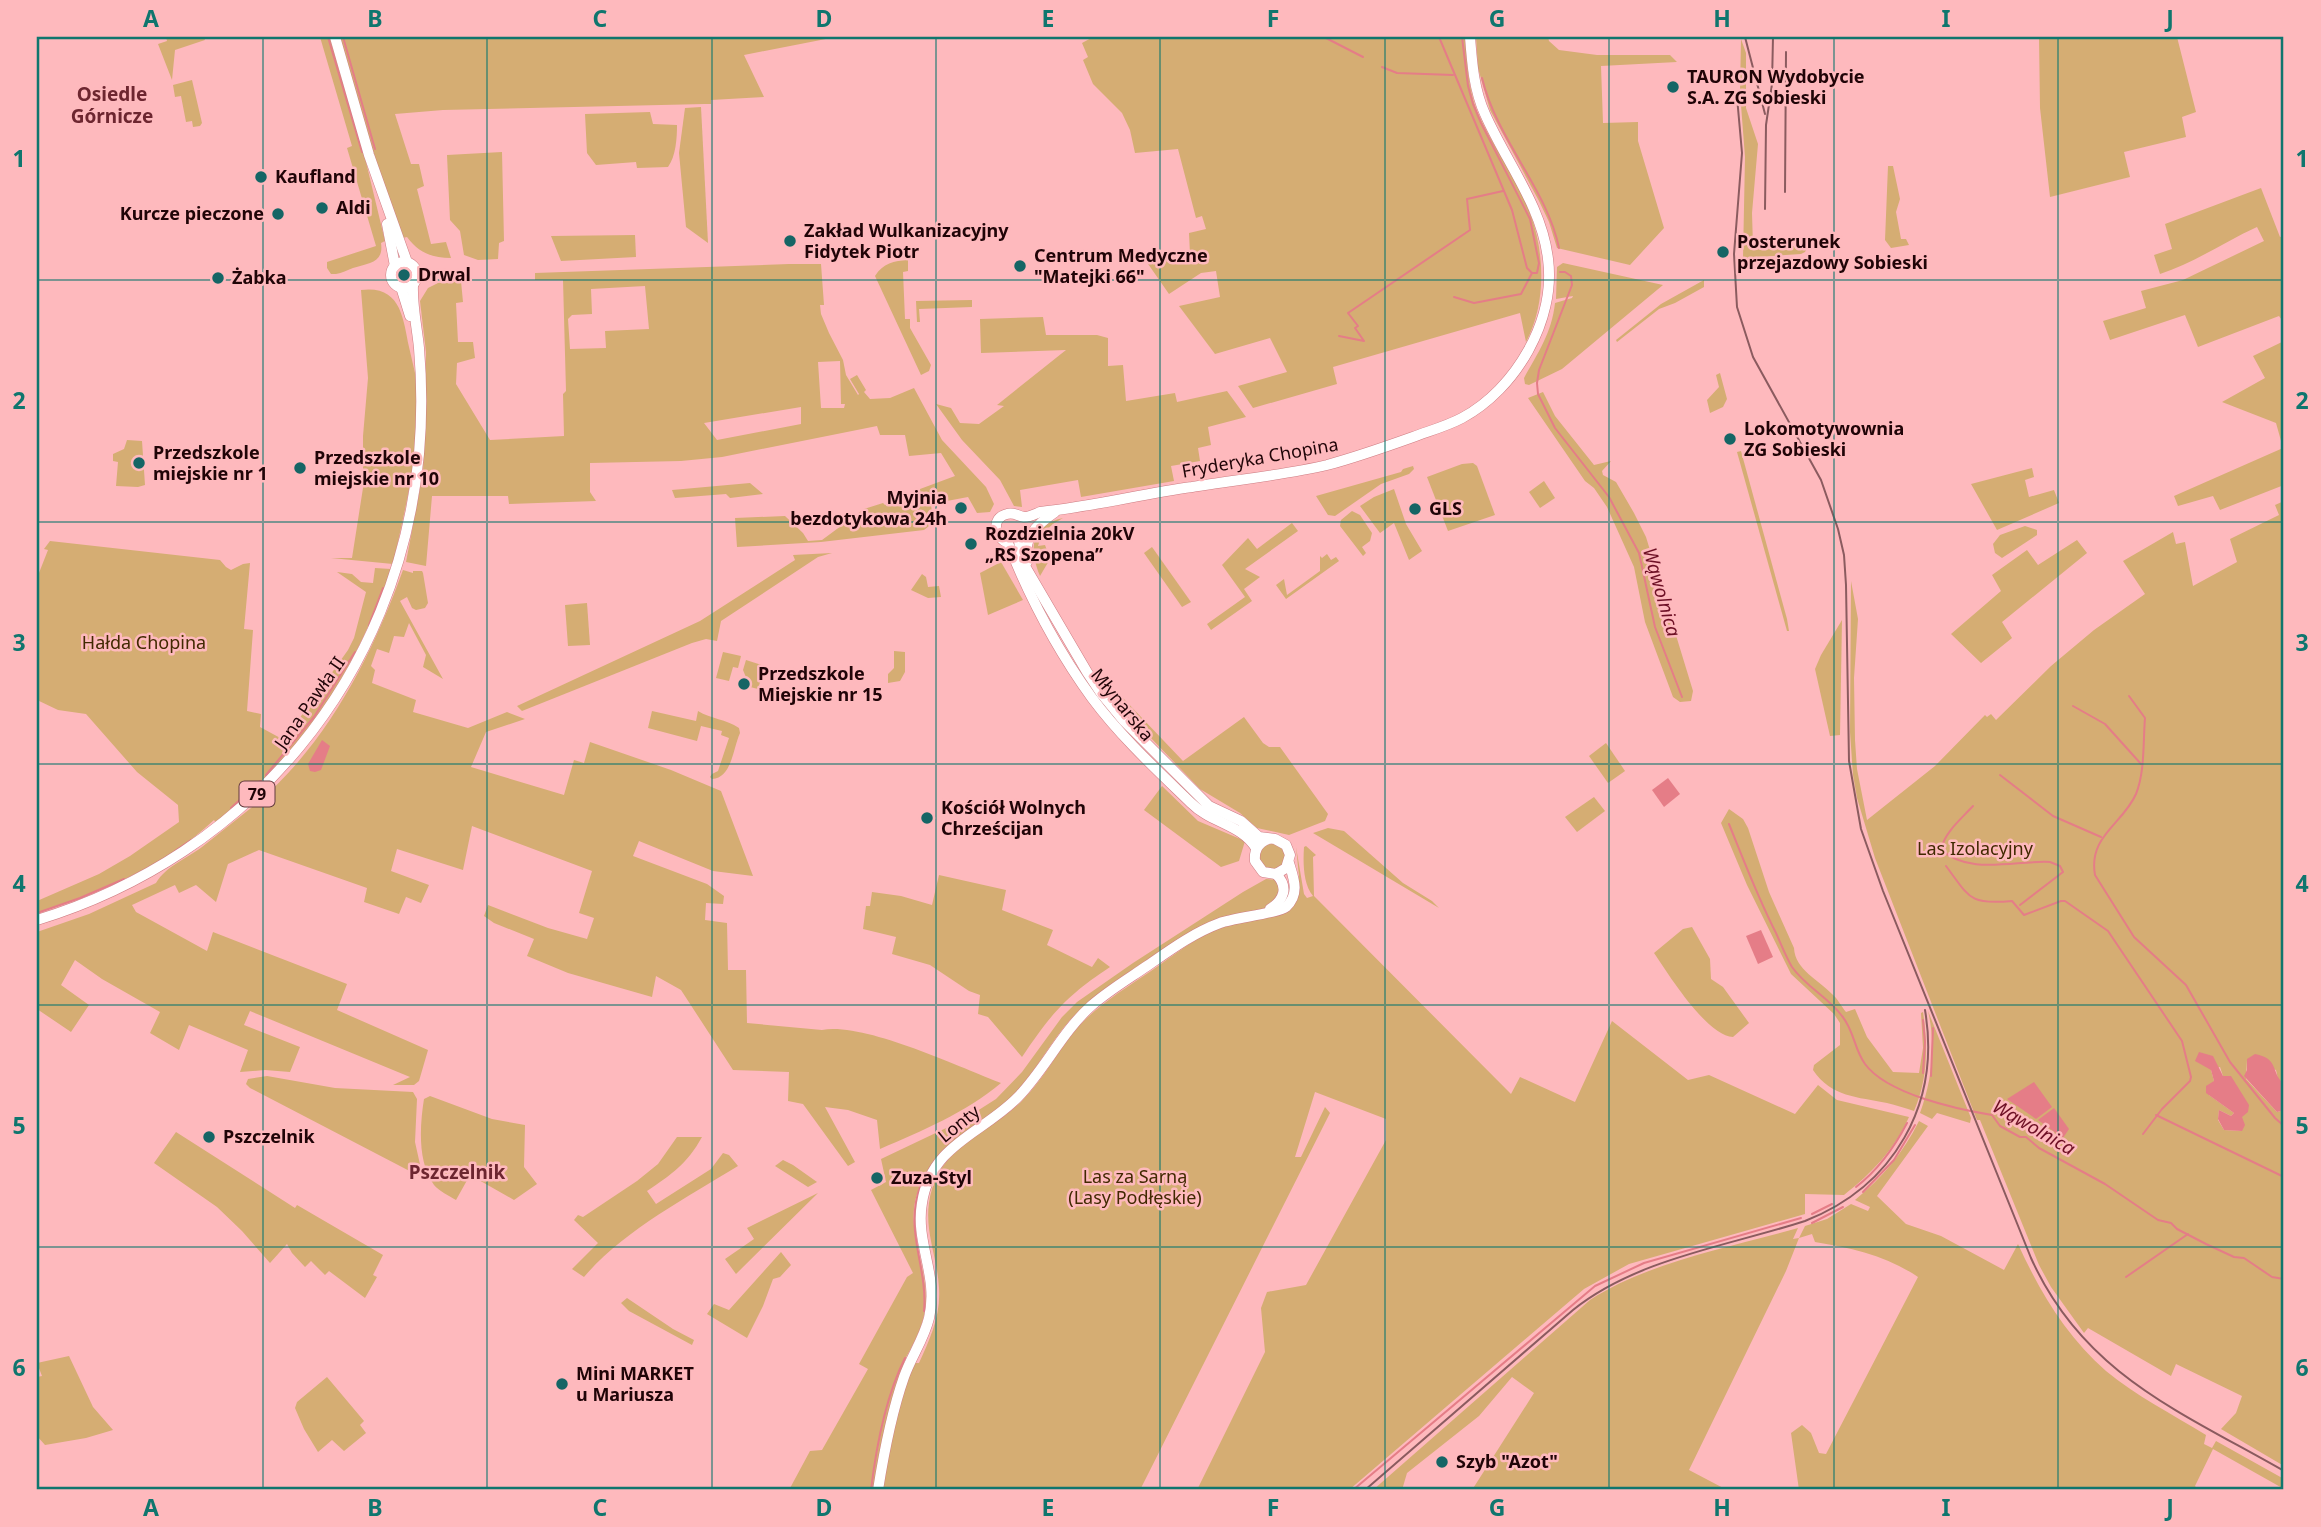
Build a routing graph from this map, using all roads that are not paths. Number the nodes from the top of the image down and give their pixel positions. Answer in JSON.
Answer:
{"nodes":[{"id":1,"x":335,"y":37,"type":"edge"},
{"id":2,"x":1470,"y":37,"type":"edge"},
{"id":3,"x":369,"y":155,"type":"junction"},
{"id":4,"x":407,"y":262,"type":"junction"},
{"id":5,"x":395,"y":266,"type":"junction"},
{"id":6,"x":413,"y":285,"type":"junction"},
{"id":7,"x":401,"y":287,"type":"junction"},
{"id":8,"x":411,"y":309,"type":"junction"},
{"id":9,"x":420,"y":372,"type":"junction"},
{"id":10,"x":1058,"y":510,"type":"junction"},
{"id":11,"x":1001,"y":517,"type":"joint"},
{"id":12,"x":1023,"y":521,"type":"junction"},
{"id":13,"x":1014,"y":542,"type":"junction"},
{"id":14,"x":1030,"y":572,"type":"junction"},
{"id":15,"x":1268,"y":839,"type":"junction"},
{"id":16,"x":1256,"y":848,"type":"junction"},
{"id":17,"x":1289,"y":863,"type":"junction"},
{"id":18,"x":1276,"y":874,"type":"junction"},
{"id":19,"x":1267,"y":912,"type":"junction"},
{"id":20,"x":37,"y":920,"type":"edge"},
{"id":21,"x":878,"y":1490,"type":"edge"}],
"edges":[{"from":1,"to":3,"type":"main road"},
{"from":2,"to":10,"type":"main road","name":"Fryderyka Chopina"},
{"from":3,"to":4,"type":"main road"},
{"from":3,"to":5,"type":"main road"},
{"from":4,"to":5,"type":"main road"},
{"from":4,"to":6,"type":"main road"},
{"from":5,"to":7,"type":"main road"},
{"from":6,"to":7,"type":"main road"},
{"from":6,"to":8,"type":"main road","name":"Jana Pawła II"},
{"from":7,"to":8,"type":"main road","name":"Jana Pawła II"},
{"from":8,"to":9,"type":"main road","name":"Jana Pawła II","number":"79"},
{"from":8,"to":9,"type":"main road","name":"Jana Pawła II"},
{"from":9,"to":20,"type":"main road","name":"Jana Pawła II","number":"79"},
{"from":10,"to":12,"type":"main road","name":"Fryderyka Chopina"},
{"from":10,"to":14,"type":"main road","name":"Młynarska"},
{"from":11,"to":12,"type":"main road","name":"Fryderyka Chopina"},
{"from":11,"to":13,"type":"main road","name":"Młynarska"},
{"from":12,"to":13,"type":"main road"},
{"from":13,"to":14,"type":"main road","name":"Młynarska"},
{"from":13,"to":16,"type":"main road","name":"Młynarska"},
{"from":14,"to":15,"type":"main road","name":"Młynarska"},
{"from":15,"to":16,"type":"main road"},
{"from":15,"to":17,"type":"main road"},
{"from":16,"to":18,"type":"main road"},
{"from":17,"to":18,"type":"main road"},
{"from":17,"to":19,"type":"main road","name":"Lonty"},
{"from":18,"to":19,"type":"main road"},
{"from":19,"to":21,"type":"main road","name":"Lonty"}]}
